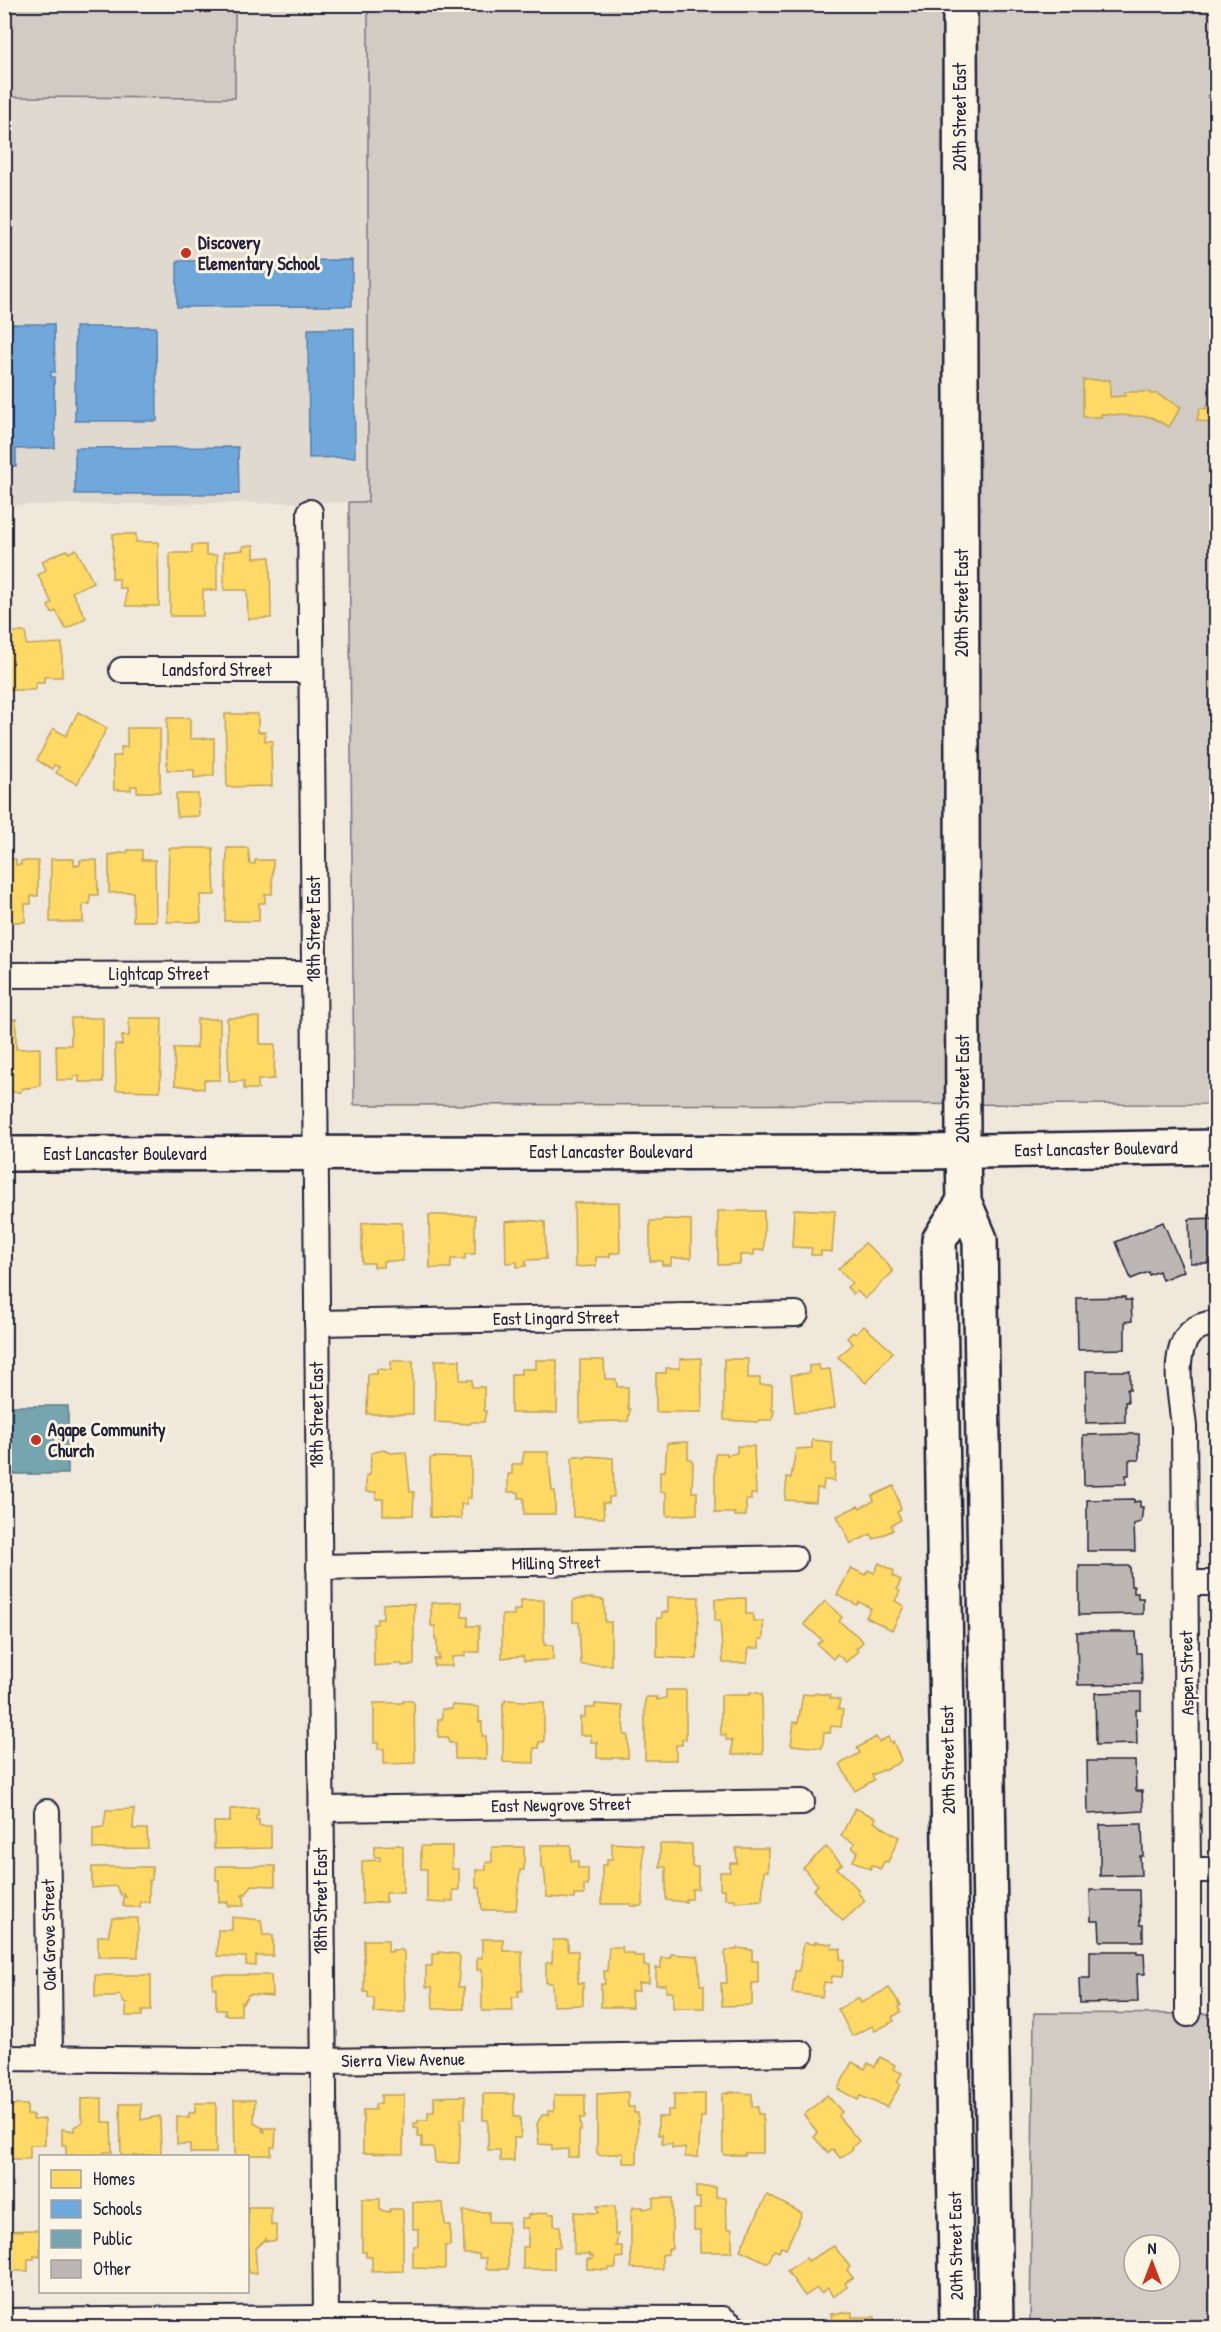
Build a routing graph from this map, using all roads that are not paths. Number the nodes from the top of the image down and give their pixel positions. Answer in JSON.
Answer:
{"nodes":[{"id":1,"x":960,"y":4,"type":"edge"},
{"id":2,"x":310,"y":512,"type":"dead end"},
{"id":3,"x":122,"y":670,"type":"dead end"},
{"id":4,"x":311,"y":670,"type":"junction"},
{"id":5,"x":314,"y":974,"type":"junction"},
{"id":6,"x":4,"y":975,"type":"edge"},
{"id":7,"x":1216,"y":1147,"type":"edge"},
{"id":8,"x":963,"y":1151,"type":"junction"},
{"id":9,"x":315,"y":1152,"type":"junction"},
{"id":10,"x":4,"y":1154,"type":"edge"},
{"id":11,"x":964,"y":1201,"type":"junction"},
{"id":12,"x":796,"y":1314,"type":"dead end"},
{"id":13,"x":317,"y":1323,"type":"junction"},
{"id":14,"x":1216,"y":1323,"type":"edge"},
{"id":15,"x":794,"y":1558,"type":"dead end"},
{"id":16,"x":319,"y":1567,"type":"junction"},
{"id":17,"x":1186,"y":1583,"type":"junction"},
{"id":18,"x":1216,"y":1583,"type":"edge"},
{"id":19,"x":802,"y":1802,"type":"dead end"},
{"id":20,"x":321,"y":1809,"type":"junction"},
{"id":21,"x":47,"y":1812,"type":"dead end"},
{"id":22,"x":1188,"y":1870,"type":"junction"},
{"id":23,"x":1216,"y":1870,"type":"edge"},
{"id":24,"x":1188,"y":2014,"type":"dead end"},
{"id":25,"x":801,"y":2053,"type":"dead end"},
{"id":26,"x":50,"y":2057,"type":"junction"},
{"id":27,"x":4,"y":2058,"type":"edge"},
{"id":28,"x":323,"y":2061,"type":"junction"},
{"id":29,"x":326,"y":2318,"type":"junction"},
{"id":30,"x":4,"y":2321,"type":"edge"},
{"id":31,"x":735,"y":2328,"type":"edge"},
{"id":32,"x":957,"y":2328,"type":"edge"},
{"id":33,"x":996,"y":2328,"type":"edge"}],
"edges":[{"from":1,"to":8,"type":"main road","name":"20th Street East"},
{"from":2,"to":4,"type":"street","name":"18th Street East"},
{"from":3,"to":4,"type":"street","name":"Landsford Street"},
{"from":4,"to":5,"type":"street","name":"18th Street East"},
{"from":5,"to":6,"type":"street","name":"Lightcap Street"},
{"from":5,"to":9,"type":"street","name":"18th Street East"},
{"from":7,"to":8,"type":"main road","name":"East Lancaster Boulevard"},
{"from":8,"to":9,"type":"main road","name":"East Lancaster Boulevard"},
{"from":8,"to":11,"type":"main road","name":"20th Street East"},
{"from":9,"to":10,"type":"main road","name":"East Lancaster Boulevard"},
{"from":9,"to":13,"type":"street","name":"18th Street East"},
{"from":11,"to":32,"type":"main road","name":"20th Street East"},
{"from":11,"to":33,"type":"main road","name":"20th Street East"},
{"from":12,"to":13,"type":"street","name":"East Lingard Street"},
{"from":13,"to":16,"type":"street","name":"18th Street East"},
{"from":14,"to":17,"type":"street","name":"Aspen Street"},
{"from":15,"to":16,"type":"street","name":"Milling Street"},
{"from":16,"to":20,"type":"street","name":"18th Street East"},
{"from":17,"to":18,"type":"street"},
{"from":17,"to":22,"type":"street","name":"Aspen Street"},
{"from":19,"to":20,"type":"street","name":"East Newgrove Street"},
{"from":20,"to":28,"type":"street","name":"18th Street East"},
{"from":21,"to":26,"type":"street","name":"Oak Grove Street"},
{"from":22,"to":23,"type":"street"},
{"from":22,"to":24,"type":"street","name":"Aspen Street"},
{"from":25,"to":28,"type":"street","name":"Sierra View Avenue"},
{"from":26,"to":27,"type":"street","name":"Sierra View Avenue"},
{"from":26,"to":28,"type":"street","name":"Sierra View Avenue"},
{"from":28,"to":29,"type":"street","name":"18th Street East"},
{"from":29,"to":30,"type":"street"},
{"from":29,"to":31,"type":"street"}]}
